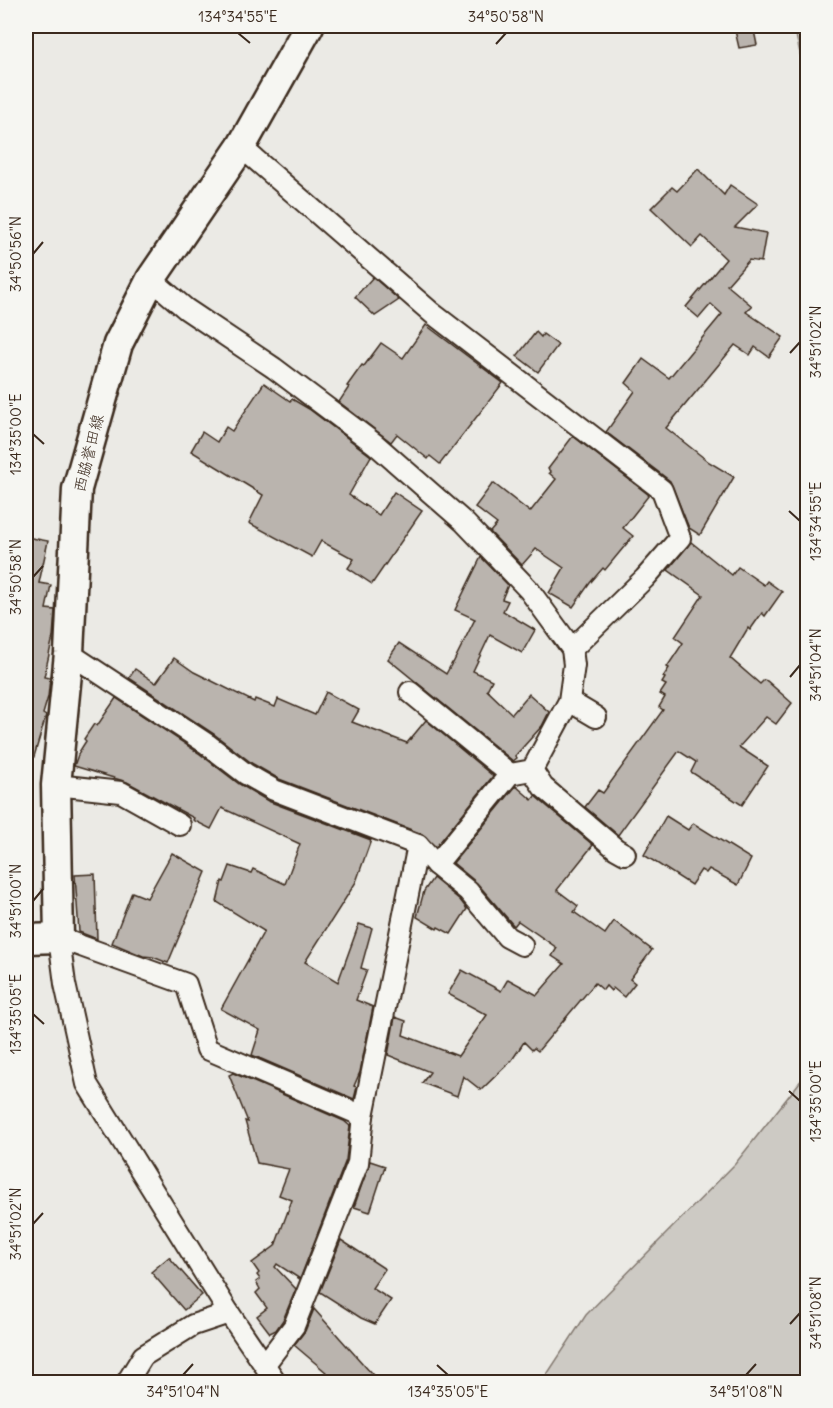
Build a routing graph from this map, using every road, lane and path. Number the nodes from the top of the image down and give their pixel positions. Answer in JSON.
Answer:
{"nodes":[{"id":1,"x":309,"y":26,"type":"edge"},
{"id":2,"x":241,"y":147,"type":"junction"},
{"id":3,"x":151,"y":279,"type":"junction"},
{"id":4,"x":572,"y":649,"type":"junction"},
{"id":5,"x":69,"y":653,"type":"junction"},
{"id":6,"x":410,"y":692,"type":"dead end"},
{"id":7,"x":569,"y":701,"type":"junction"},
{"id":8,"x":596,"y":717,"type":"dead end"},
{"id":9,"x":532,"y":770,"type":"junction"},
{"id":10,"x":510,"y":774,"type":"junction"},
{"id":11,"x":56,"y":785,"type":"junction"},
{"id":12,"x":180,"y":825,"type":"dead end"},
{"id":13,"x":418,"y":845,"type":"junction"},
{"id":14,"x":625,"y":854,"type":"dead end"},
{"id":15,"x":436,"y":865,"type":"junction"},
{"id":16,"x":59,"y":938,"type":"junction"},
{"id":17,"x":26,"y":939,"type":"edge"},
{"id":18,"x":522,"y":945,"type":"dead end"},
{"id":19,"x":363,"y":1116,"type":"junction"},
{"id":20,"x":229,"y":1313,"type":"junction"},
{"id":21,"x":265,"y":1364,"type":"junction"},
{"id":22,"x":127,"y":1383,"type":"edge"},
{"id":23,"x":276,"y":1383,"type":"edge"}],
"edges":[{"from":1,"to":2,"type":"main road","name":"西脇誉田線"},
{"from":2,"to":3,"type":"main road","name":"西脇誉田線"},
{"from":2,"to":4,"type":"street"},
{"from":3,"to":4,"type":"street"},
{"from":3,"to":5,"type":"main road","name":"西脇誉田線"},
{"from":4,"to":7,"type":"street"},
{"from":5,"to":11,"type":"main road","name":"西脇誉田線"},
{"from":5,"to":13,"type":"street"},
{"from":6,"to":10,"type":"street"},
{"from":7,"to":8,"type":"street"},
{"from":7,"to":9,"type":"street"},
{"from":9,"to":10,"type":"street"},
{"from":9,"to":14,"type":"street"},
{"from":10,"to":15,"type":"street"},
{"from":11,"to":12,"type":"street"},
{"from":11,"to":16,"type":"main road","name":"西脇誉田線"},
{"from":13,"to":15,"type":"street"},
{"from":13,"to":19,"type":"street"},
{"from":15,"to":18,"type":"street"},
{"from":16,"to":17,"type":"main road"},
{"from":16,"to":19,"type":"street"},
{"from":16,"to":20,"type":"street"},
{"from":19,"to":21,"type":"street"},
{"from":20,"to":21,"type":"street"},
{"from":20,"to":22,"type":"street"},
{"from":21,"to":23,"type":"street"}]}
